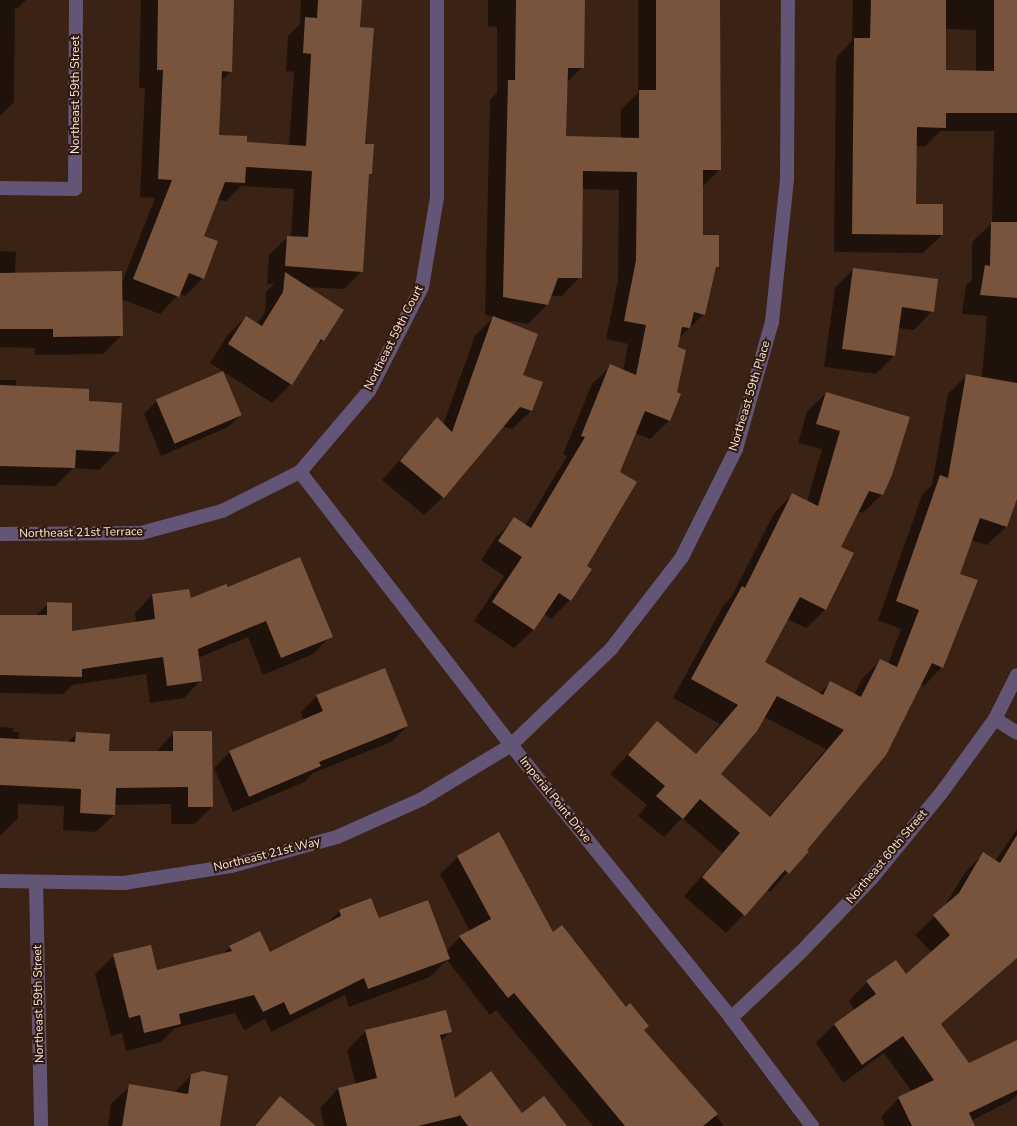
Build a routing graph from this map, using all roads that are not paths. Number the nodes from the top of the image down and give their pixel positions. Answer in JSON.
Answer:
{"nodes":[{"id":1,"x":76,"y":0,"type":"edge"},
{"id":2,"x":437,"y":0,"type":"edge"},
{"id":3,"x":788,"y":0,"type":"edge"},
{"id":4,"x":0,"y":188,"type":"edge"},
{"id":5,"x":300,"y":472,"type":"junction"},
{"id":6,"x":0,"y":534,"type":"edge"},
{"id":7,"x":1017,"y":675,"type":"edge"},
{"id":8,"x":995,"y":718,"type":"junction"},
{"id":9,"x":1017,"y":733,"type":"edge"},
{"id":10,"x":510,"y":745,"type":"junction"},
{"id":11,"x":0,"y":881,"type":"edge"},
{"id":12,"x":36,"y":882,"type":"junction"},
{"id":13,"x":731,"y":1018,"type":"junction"},
{"id":14,"x":41,"y":1126,"type":"edge"},
{"id":15,"x":812,"y":1126,"type":"edge"}],
"edges":[{"from":1,"to":4,"type":"street","name":"Northeast 59th Street"},
{"from":2,"to":5,"type":"street","name":"Northeast 59th Court"},
{"from":3,"to":10,"type":"street","name":"Northeast 59th Place"},
{"from":5,"to":6,"type":"street","name":"Northeast 21st Terrace"},
{"from":5,"to":10,"type":"street","name":"Imperial Point Drive"},
{"from":7,"to":8,"type":"street","name":"Northeast 60th Street"},
{"from":8,"to":9,"type":"street"},
{"from":8,"to":13,"type":"street","name":"Northeast 60th Street"},
{"from":10,"to":12,"type":"street","name":"Northeast 21st Way"},
{"from":10,"to":13,"type":"street","name":"Imperial Point Drive"},
{"from":11,"to":12,"type":"street","name":"Northeast 21st Way"},
{"from":12,"to":14,"type":"street","name":"Northeast 59th Street"},
{"from":13,"to":15,"type":"street","name":"Imperial Point Drive"}]}
